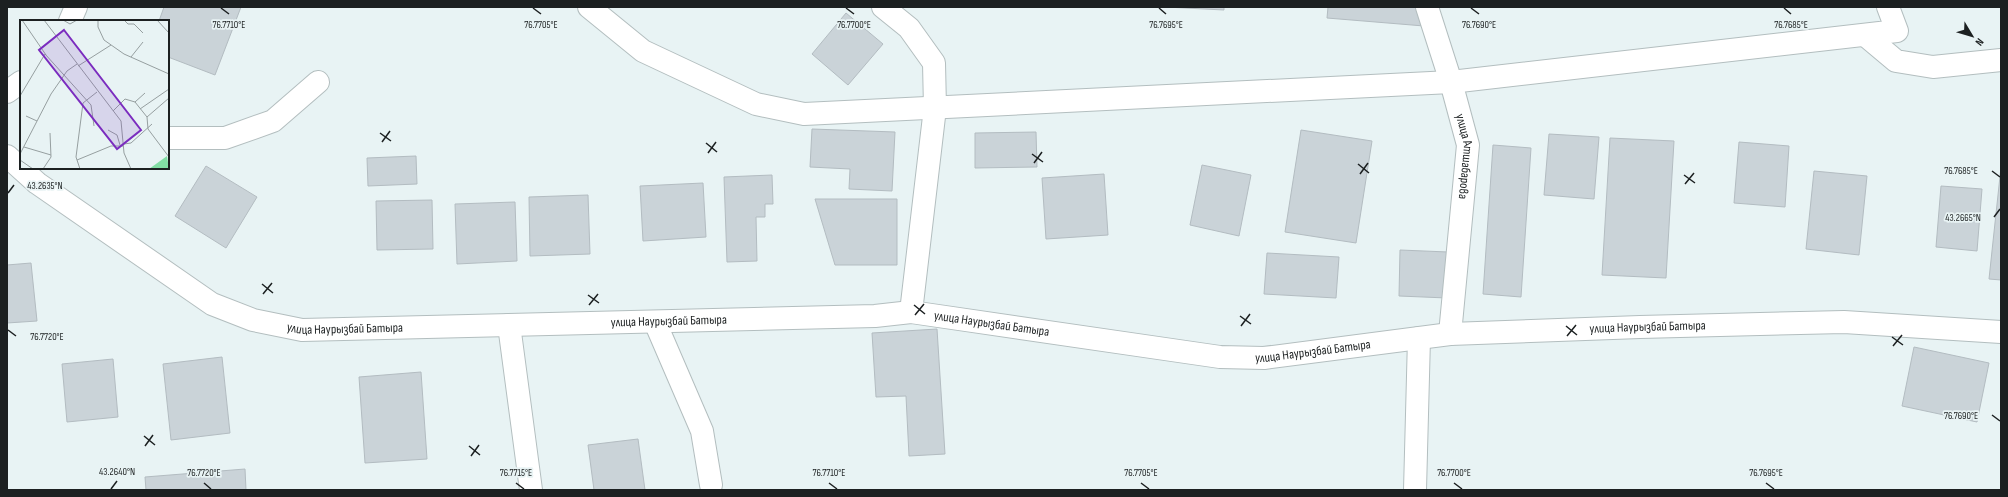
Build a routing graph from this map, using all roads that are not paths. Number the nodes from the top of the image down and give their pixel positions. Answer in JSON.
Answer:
{"nodes":[{"id":1,"x":76,"y":7,"type":"edge"},
{"id":2,"x":589,"y":7,"type":"edge"},
{"id":3,"x":883,"y":7,"type":"edge"},
{"id":4,"x":1427,"y":7,"type":"edge"},
{"id":5,"x":1888,"y":7,"type":"edge"},
{"id":6,"x":70,"y":20,"type":"edge"},
{"id":7,"x":1865,"y":35,"type":"junction"},
{"id":8,"x":2001,"y":60,"type":"edge"},
{"id":9,"x":318,"y":82,"type":"dead end"},
{"id":10,"x":1451,"y":82,"type":"junction"},
{"id":11,"x":935,"y":108,"type":"junction"},
{"id":12,"x":169,"y":138,"type":"edge"},
{"id":13,"x":7,"y":156,"type":"edge"},
{"id":14,"x":20,"y":168,"type":"edge"},
{"id":15,"x":21,"y":169,"type":"edge"},
{"id":16,"x":911,"y":312,"type":"junction"},
{"id":17,"x":655,"y":322,"type":"junction"},
{"id":18,"x":509,"y":325,"type":"junction"},
{"id":19,"x":2001,"y":332,"type":"edge"},
{"id":20,"x":1450,"y":334,"type":"junction"},
{"id":21,"x":1419,"y":338,"type":"junction"},
{"id":22,"x":711,"y":485,"type":"dead end"},
{"id":23,"x":531,"y":490,"type":"edge"},
{"id":24,"x":1415,"y":490,"type":"edge"}],
"edges":[{"from":1,"to":6,"type":"street"},
{"from":2,"to":11,"type":"street"},
{"from":3,"to":11,"type":"street"},
{"from":4,"to":10,"type":"street","name":"улица Атшабарова"},
{"from":5,"to":7,"type":"street"},
{"from":7,"to":8,"type":"street"},
{"from":7,"to":10,"type":"street"},
{"from":9,"to":12,"type":"street"},
{"from":10,"to":11,"type":"street"},
{"from":10,"to":20,"type":"street","name":"улица Атшабарова"},
{"from":11,"to":16,"type":"street"},
{"from":13,"to":14,"type":"street","name":"улица Наурызбай Батыра"},
{"from":15,"to":18,"type":"street","name":"улица Наурызбай Батыра"},
{"from":16,"to":17,"type":"street","name":"улица Наурызбай Батыра"},
{"from":16,"to":21,"type":"street","name":"улица Наурызбай Батыра"},
{"from":17,"to":18,"type":"street","name":"улица Наурызбай Батыра"},
{"from":17,"to":22,"type":"street"},
{"from":18,"to":23,"type":"street"},
{"from":19,"to":20,"type":"street","name":"улица Наурызбай Батыра"},
{"from":20,"to":21,"type":"street","name":"улица Наурызбай Батыра"},
{"from":21,"to":24,"type":"street"}]}
